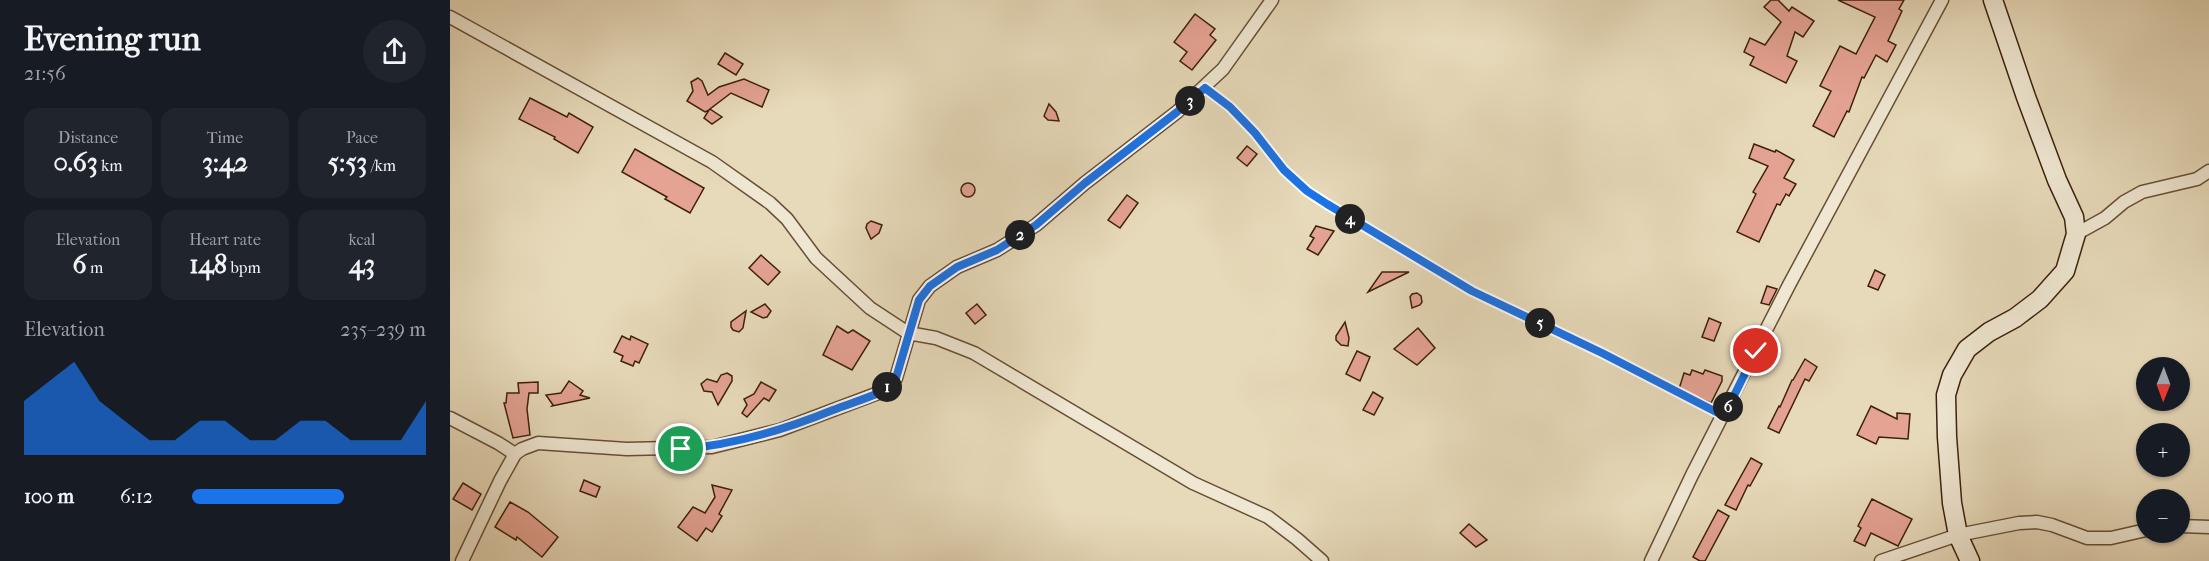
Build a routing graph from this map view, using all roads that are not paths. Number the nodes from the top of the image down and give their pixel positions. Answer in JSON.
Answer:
{"nodes":[{"id":1,"x":1272,"y":0,"type":"edge"},
{"id":2,"x":1942,"y":0,"type":"edge"},
{"id":3,"x":1993,"y":0,"type":"edge"},
{"id":4,"x":450,"y":17,"type":"edge"},
{"id":5,"x":2209,"y":171,"type":"edge"},
{"id":6,"x":2203,"y":180,"type":"edge"},
{"id":7,"x":2076,"y":234,"type":"junction"},
{"id":8,"x":908,"y":333,"type":"junction"},
{"id":9,"x":450,"y":418,"type":"edge"},
{"id":10,"x":515,"y":454,"type":"junction"},
{"id":11,"x":2190,"y":526,"type":"edge"},
{"id":12,"x":2209,"y":527,"type":"edge"},
{"id":13,"x":2136,"y":532,"type":"edge"},
{"id":14,"x":1958,"y":535,"type":"junction"},
{"id":15,"x":462,"y":561,"type":"edge"},
{"id":16,"x":1322,"y":561,"type":"edge"},
{"id":17,"x":1651,"y":561,"type":"edge"},
{"id":18,"x":1881,"y":561,"type":"edge"},
{"id":19,"x":1970,"y":561,"type":"edge"}],
"edges":[{"from":1,"to":8,"type":"street"},
{"from":2,"to":17,"type":"street"},
{"from":3,"to":7,"type":"street"},
{"from":4,"to":8,"type":"street"},
{"from":5,"to":6,"type":"street"},
{"from":6,"to":7,"type":"street"},
{"from":7,"to":14,"type":"street"},
{"from":8,"to":10,"type":"street"},
{"from":8,"to":16,"type":"street"},
{"from":9,"to":10,"type":"street"},
{"from":10,"to":15,"type":"street"},
{"from":11,"to":12,"type":"street"},
{"from":13,"to":14,"type":"street"},
{"from":14,"to":18,"type":"street"},
{"from":14,"to":19,"type":"street"}]}
